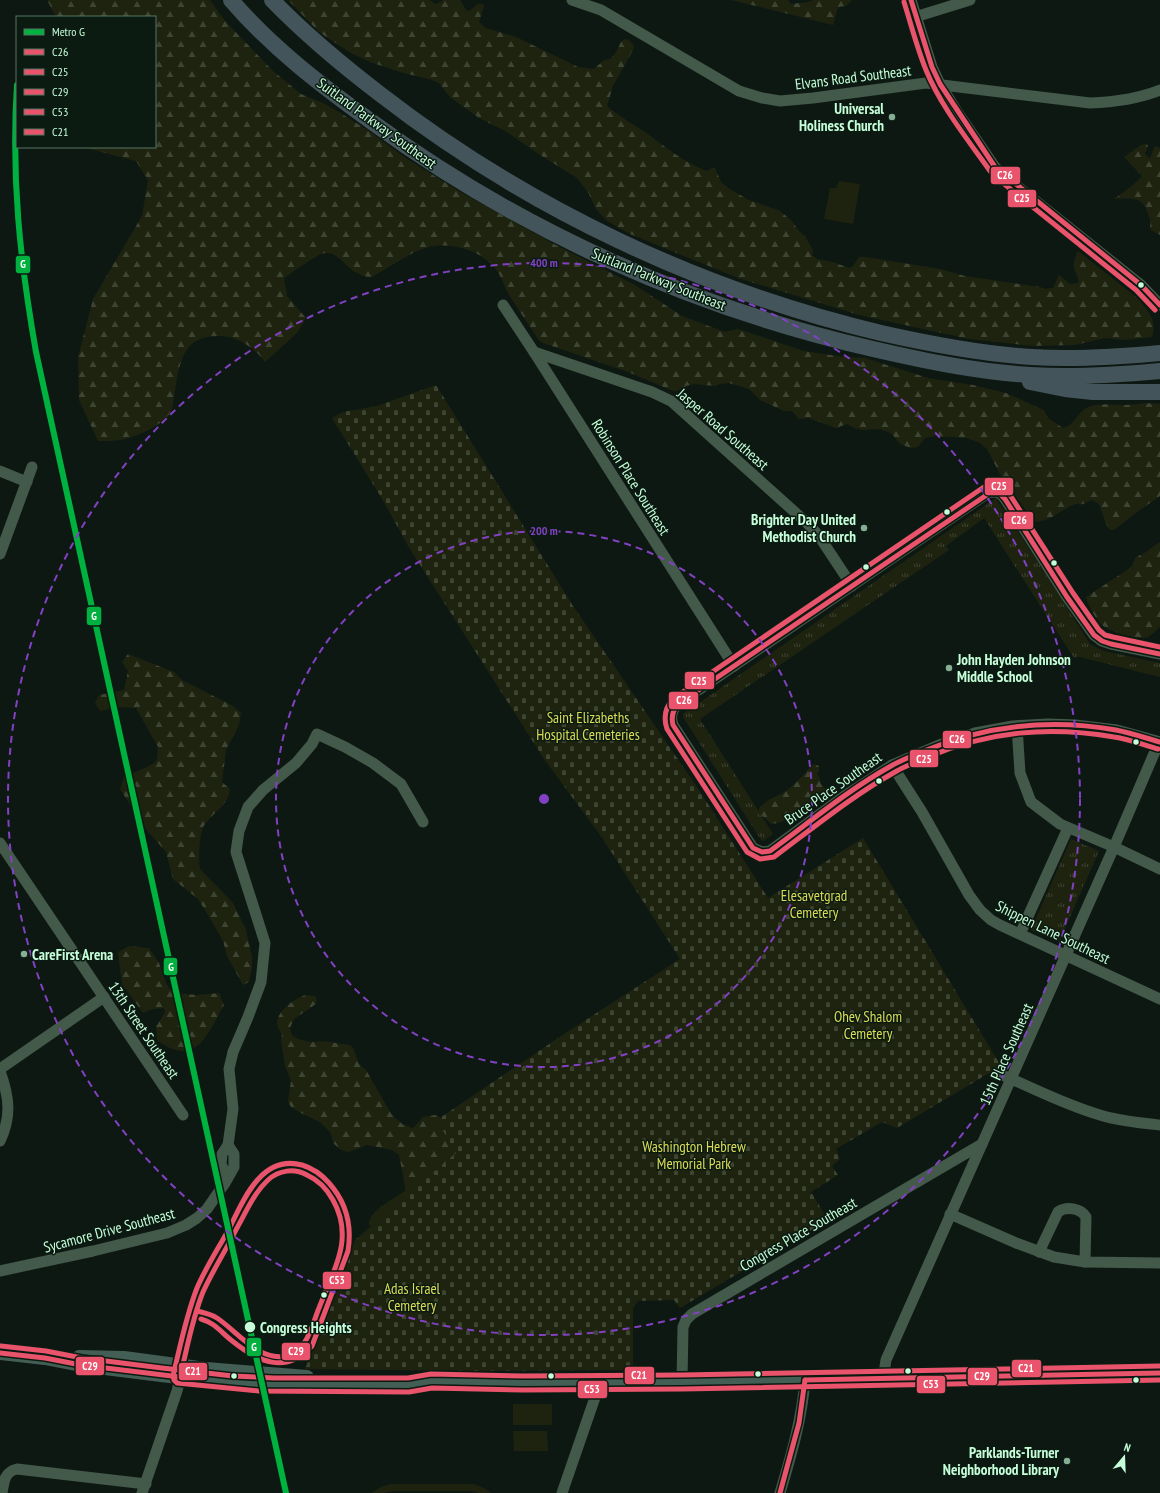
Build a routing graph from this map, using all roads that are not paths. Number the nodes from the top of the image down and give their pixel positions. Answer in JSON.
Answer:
{"nodes":[{"id":1,"x":231,"y":0,"type":"edge"},
{"id":2,"x":272,"y":0,"type":"edge"},
{"id":3,"x":572,"y":0,"type":"edge"},
{"id":4,"x":911,"y":0,"type":"edge"},
{"id":5,"x":970,"y":0,"type":"edge"},
{"id":6,"x":915,"y":17,"type":"junction"},
{"id":7,"x":940,"y":84,"type":"junction"},
{"id":8,"x":1160,"y":90,"type":"edge"},
{"id":9,"x":1160,"y":305,"type":"edge"},
{"id":10,"x":502,"y":306,"type":"dead end"},
{"id":11,"x":534,"y":352,"type":"junction"},
{"id":12,"x":1160,"y":353,"type":"edge"},
{"id":13,"x":976,"y":369,"type":"junction"},
{"id":14,"x":1160,"y":371,"type":"edge"},
{"id":15,"x":1160,"y":392,"type":"edge"},
{"id":16,"x":32,"y":467,"type":"dead end"},
{"id":17,"x":0,"y":471,"type":"edge"},
{"id":18,"x":27,"y":482,"type":"junction"},
{"id":19,"x":0,"y":554,"type":"edge"},
{"id":20,"x":852,"y":586,"type":"junction"},
{"id":21,"x":1160,"y":654,"type":"edge"},
{"id":22,"x":734,"y":666,"type":"junction"},
{"id":23,"x":1018,"y":726,"type":"junction"},
{"id":24,"x":1159,"y":742,"type":"edge"},
{"id":25,"x":892,"y":765,"type":"junction"},
{"id":26,"x":423,"y":822,"type":"dead end"},
{"id":27,"x":1068,"y":828,"type":"junction"},
{"id":28,"x":0,"y":843,"type":"edge"},
{"id":29,"x":1114,"y":847,"type":"junction"},
{"id":30,"x":1160,"y":869,"type":"edge"},
{"id":31,"x":1020,"y":934,"type":"junction"},
{"id":32,"x":1066,"y":956,"type":"junction"},
{"id":33,"x":104,"y":997,"type":"junction"},
{"id":34,"x":1160,"y":999,"type":"edge"},
{"id":35,"x":0,"y":1070,"type":"edge"},
{"id":36,"x":1000,"y":1074,"type":"dead end"},
{"id":37,"x":1011,"y":1079,"type":"junction"},
{"id":38,"x":183,"y":1115,"type":"dead end"},
{"id":39,"x":1160,"y":1125,"type":"edge"},
{"id":40,"x":0,"y":1141,"type":"edge"},
{"id":41,"x":982,"y":1144,"type":"junction"},
{"id":42,"x":950,"y":1214,"type":"junction"},
{"id":43,"x":1039,"y":1252,"type":"junction"},
{"id":44,"x":1085,"y":1262,"type":"junction"},
{"id":45,"x":1160,"y":1263,"type":"edge"},
{"id":46,"x":0,"y":1271,"type":"edge"},
{"id":47,"x":0,"y":1353,"type":"edge"},
{"id":48,"x":182,"y":1372,"type":"junction"},
{"id":49,"x":1160,"y":1373,"type":"edge"},
{"id":50,"x":883,"y":1379,"type":"junction"},
{"id":51,"x":805,"y":1380,"type":"junction"},
{"id":52,"x":682,"y":1382,"type":"junction"},
{"id":53,"x":600,"y":1383,"type":"junction"},
{"id":54,"x":144,"y":1488,"type":"edge"},
{"id":55,"x":2,"y":1493,"type":"edge"},
{"id":56,"x":562,"y":1493,"type":"edge"},
{"id":57,"x":780,"y":1493,"type":"edge"}],
"edges":[{"from":1,"to":13,"type":"highway","name":"Suitland Parkway Southeast"},
{"from":2,"to":12,"type":"highway","name":"Suitland Parkway Southeast"},
{"from":3,"to":7,"type":"street","name":"Elvans Road Southeast"},
{"from":4,"to":6,"type":"street"},
{"from":5,"to":6,"type":"street"},
{"from":6,"to":7,"type":"street"},
{"from":7,"to":8,"type":"street","name":"Elvans Road Southeast"},
{"from":7,"to":9,"type":"street"},
{"from":10,"to":11,"type":"street","name":"Robinson Place Southeast"},
{"from":11,"to":20,"type":"street","name":"Jasper Road Southeast"},
{"from":11,"to":22,"type":"street","name":"Robinson Place Southeast"},
{"from":13,"to":14,"type":"highway","name":"Suitland Parkway Southeast"},
{"from":13,"to":15,"type":"highway"},
{"from":16,"to":18,"type":"street"},
{"from":17,"to":18,"type":"street"},
{"from":18,"to":19,"type":"street"},
{"from":20,"to":21,"type":"street"},
{"from":20,"to":22,"type":"street"},
{"from":22,"to":25,"type":"street","name":"Bruce Place Southeast"},
{"from":23,"to":24,"type":"street","name":"Bruce Place Southeast"},
{"from":23,"to":25,"type":"street","name":"Bruce Place Southeast"},
{"from":23,"to":27,"type":"street"},
{"from":24,"to":29,"type":"street","name":"15th Place Southeast"},
{"from":25,"to":31,"type":"street","name":"Shippen Lane Southeast"},
{"from":26,"to":46,"type":"street","name":"Sycamore Drive Southeast"},
{"from":27,"to":29,"type":"street"},
{"from":27,"to":31,"type":"street"},
{"from":28,"to":33,"type":"street","name":"13th Street Southeast"},
{"from":29,"to":30,"type":"street"},
{"from":29,"to":32,"type":"street","name":"15th Place Southeast"},
{"from":31,"to":32,"type":"street","name":"Shippen Lane Southeast"},
{"from":32,"to":34,"type":"street","name":"Shippen Lane Southeast"},
{"from":32,"to":37,"type":"street","name":"15th Place Southeast"},
{"from":33,"to":35,"type":"street"},
{"from":33,"to":38,"type":"street","name":"13th Street Southeast"},
{"from":35,"to":40,"type":"street"},
{"from":36,"to":37,"type":"street"},
{"from":37,"to":39,"type":"street"},
{"from":37,"to":41,"type":"street","name":"15th Place Southeast"},
{"from":41,"to":42,"type":"street","name":"15th Place Southeast"},
{"from":41,"to":52,"type":"street","name":"Congress Place Southeast"},
{"from":42,"to":43,"type":"street"},
{"from":42,"to":50,"type":"street","name":"15th Place Southeast"},
{"from":43,"to":44,"type":"street"},
{"from":43,"to":44,"type":"street"},
{"from":44,"to":45,"type":"street"},
{"from":47,"to":48,"type":"main road"},
{"from":48,"to":53,"type":"main road"},
{"from":48,"to":54,"type":"street"},
{"from":49,"to":50,"type":"main road"},
{"from":50,"to":51,"type":"main road"},
{"from":51,"to":52,"type":"main road"},
{"from":51,"to":57,"type":"street"},
{"from":52,"to":53,"type":"main road"},
{"from":53,"to":56,"type":"street"},
{"from":54,"to":55,"type":"street"}]}
